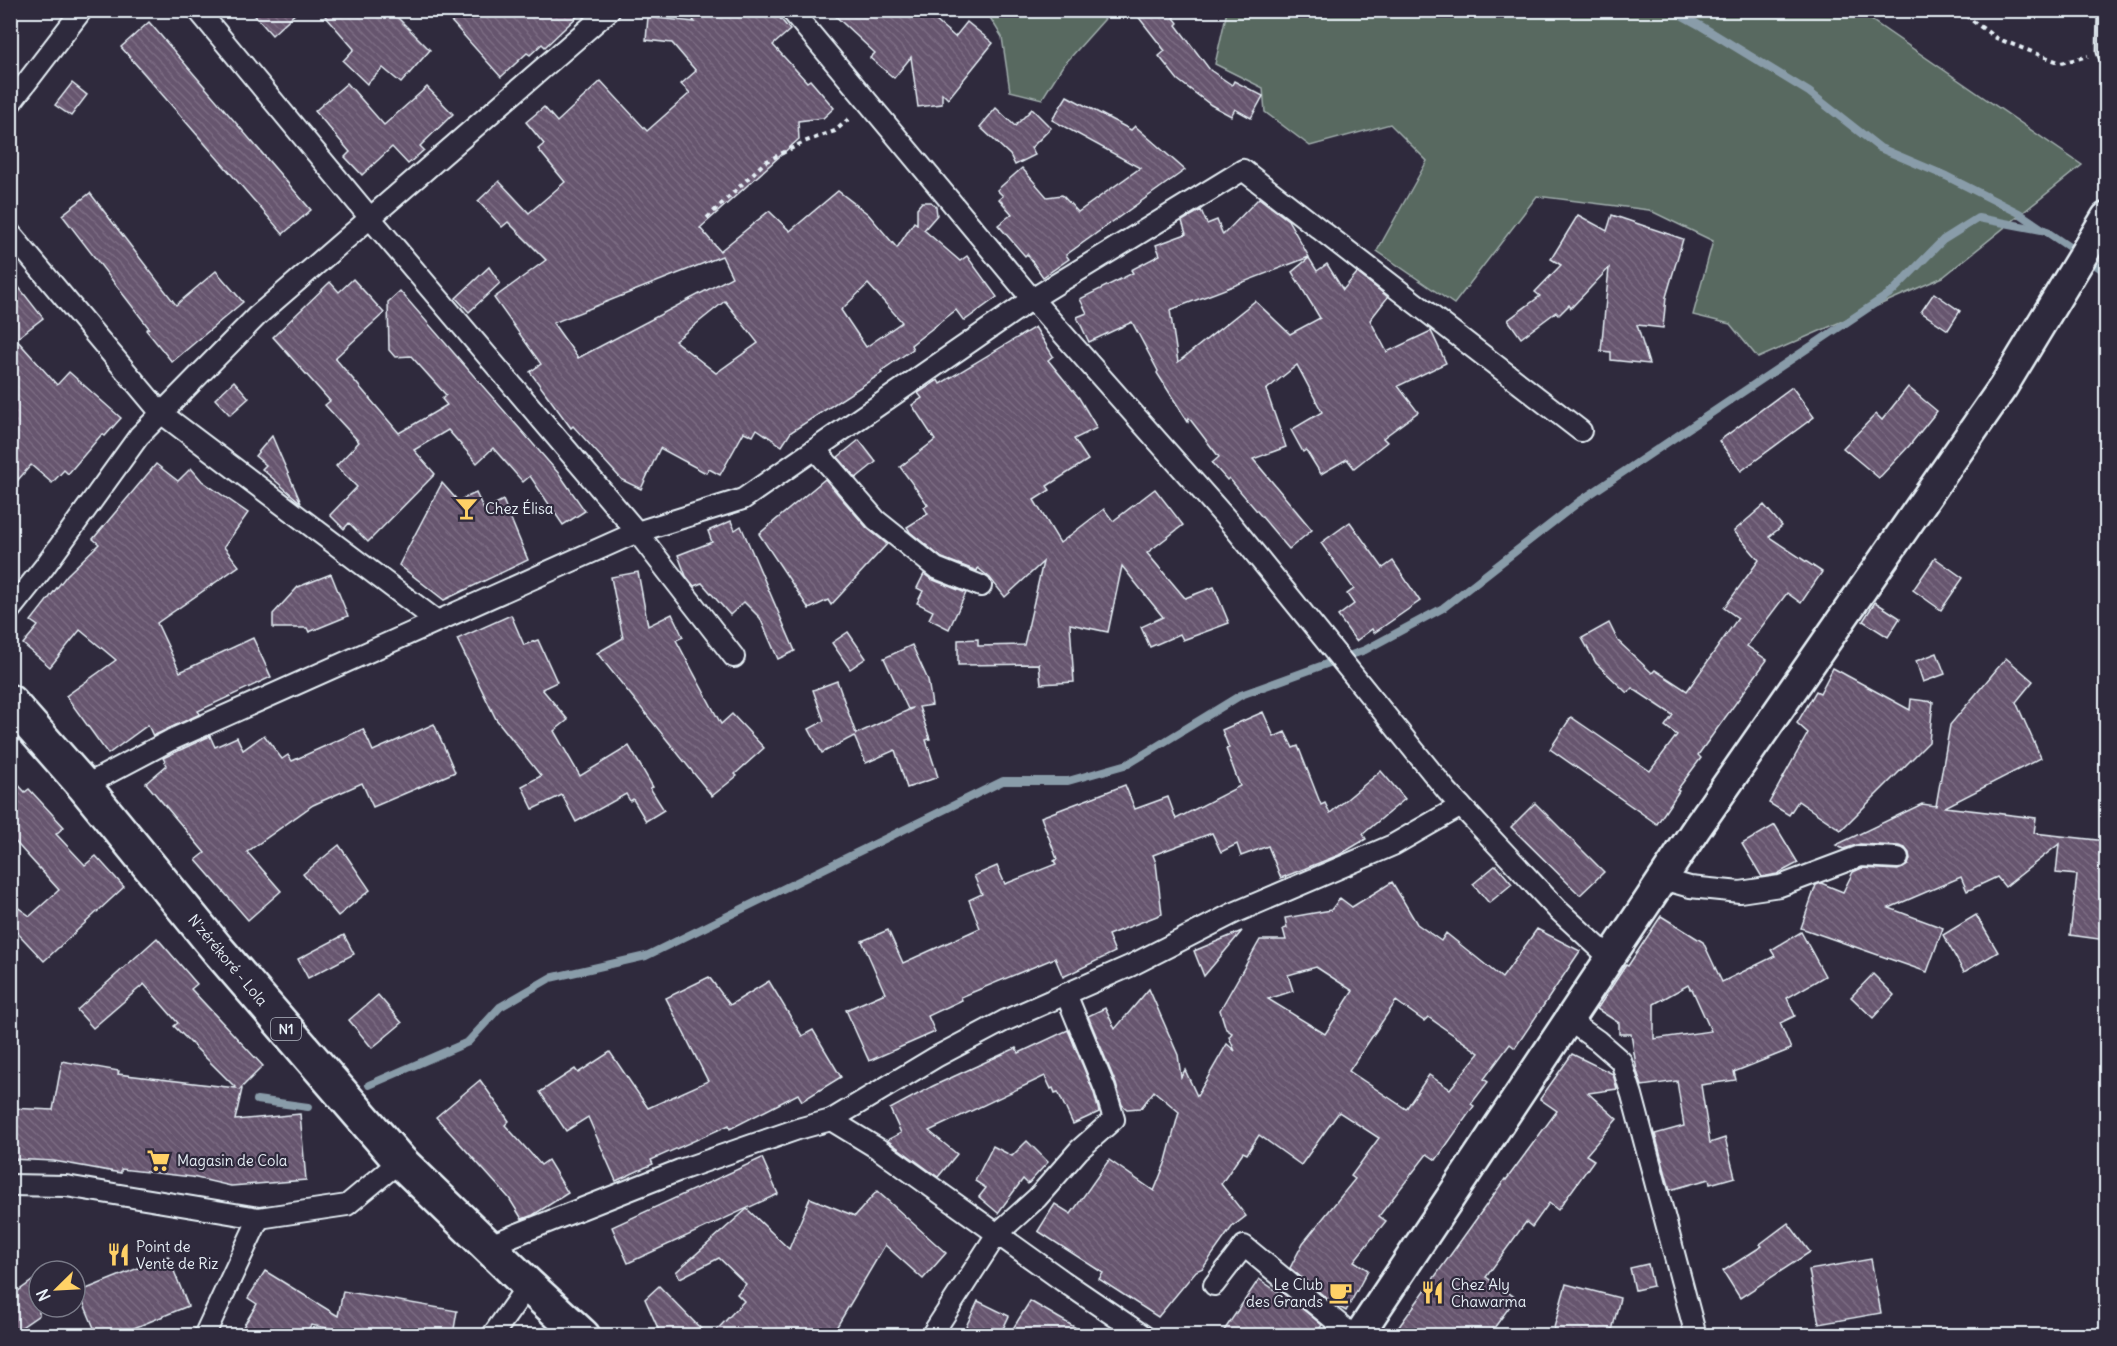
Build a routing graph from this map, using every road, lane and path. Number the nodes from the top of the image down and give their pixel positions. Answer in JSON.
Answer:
{"nodes":[{"id":1,"x":82,"y":10,"type":"edge"},
{"id":2,"x":198,"y":10,"type":"edge"},
{"id":3,"x":610,"y":10,"type":"edge"},
{"id":4,"x":791,"y":10,"type":"edge"},
{"id":5,"x":1958,"y":10,"type":"edge"},
{"id":6,"x":2104,"y":10,"type":"edge"},
{"id":7,"x":2105,"y":56,"type":"edge"},
{"id":8,"x":868,"y":102,"type":"junction"},
{"id":9,"x":10,"y":104,"type":"edge"},
{"id":10,"x":707,"y":218,"type":"dead end"},
{"id":11,"x":371,"y":219,"type":"junction"},
{"id":12,"x":2102,"y":224,"type":"edge"},
{"id":13,"x":10,"y":234,"type":"edge"},
{"id":14,"x":1032,"y":298,"type":"junction"},
{"id":15,"x":160,"y":414,"type":"junction"},
{"id":16,"x":1581,"y":430,"type":"dead end"},
{"id":17,"x":815,"y":449,"type":"junction"},
{"id":18,"x":637,"y":532,"type":"junction"},
{"id":19,"x":981,"y":586,"type":"dead end"},
{"id":20,"x":10,"y":609,"type":"edge"},
{"id":21,"x":437,"y":621,"type":"junction"},
{"id":22,"x":734,"y":657,"type":"dead end"},
{"id":23,"x":10,"y":702,"type":"edge"},
{"id":24,"x":84,"y":786,"type":"junction"},
{"id":25,"x":1461,"y":806,"type":"junction"},
{"id":26,"x":1898,"y":858,"type":"dead end"},
{"id":27,"x":1662,"y":879,"type":"junction"},
{"id":28,"x":1609,"y":957,"type":"junction"},
{"id":29,"x":1066,"y":994,"type":"junction"},
{"id":30,"x":1567,"y":1019,"type":"junction"},
{"id":31,"x":831,"y":1120,"type":"junction"},
{"id":32,"x":400,"y":1161,"type":"junction"},
{"id":33,"x":10,"y":1185,"type":"edge"},
{"id":34,"x":259,"y":1218,"type":"junction"},
{"id":35,"x":997,"y":1234,"type":"junction"},
{"id":36,"x":487,"y":1246,"type":"junction"},
{"id":37,"x":1214,"y":1285,"type":"dead end"},
{"id":38,"x":528,"y":1286,"type":"junction"},
{"id":39,"x":204,"y":1335,"type":"edge"},
{"id":40,"x":492,"y":1335,"type":"edge"},
{"id":41,"x":583,"y":1335,"type":"edge"},
{"id":42,"x":931,"y":1335,"type":"edge"},
{"id":43,"x":1144,"y":1335,"type":"edge"},
{"id":44,"x":1356,"y":1335,"type":"edge"},
{"id":45,"x":1696,"y":1335,"type":"edge"}],
"edges":[{"from":1,"to":9,"type":"street"},
{"from":2,"to":11,"type":"street"},
{"from":3,"to":11,"type":"street"},
{"from":4,"to":8,"type":"street"},
{"from":5,"to":7,"type":"path"},
{"from":6,"to":7,"type":"lane"},
{"from":8,"to":10,"type":"path"},
{"from":8,"to":14,"type":"street"},
{"from":11,"to":15,"type":"street"},
{"from":11,"to":18,"type":"street"},
{"from":12,"to":27,"type":"street"},
{"from":13,"to":15,"type":"street"},
{"from":14,"to":16,"type":"street"},
{"from":14,"to":17,"type":"street"},
{"from":14,"to":25,"type":"street"},
{"from":15,"to":20,"type":"street"},
{"from":15,"to":21,"type":"street"},
{"from":17,"to":18,"type":"street"},
{"from":17,"to":19,"type":"street"},
{"from":18,"to":21,"type":"street"},
{"from":18,"to":22,"type":"street"},
{"from":21,"to":24,"type":"street"},
{"from":23,"to":24,"type":"highway","name":"N'zérékoré - Lola","number":"N1"},
{"from":24,"to":32,"type":"highway","name":"N'zérékoré - Lola","number":"N1"},
{"from":25,"to":28,"type":"street"},
{"from":25,"to":29,"type":"street"},
{"from":26,"to":27,"type":"street"},
{"from":27,"to":28,"type":"street"},
{"from":28,"to":30,"type":"street"},
{"from":29,"to":31,"type":"street"},
{"from":29,"to":35,"type":"street"},
{"from":30,"to":44,"type":"street"},
{"from":30,"to":45,"type":"street"},
{"from":31,"to":35,"type":"street"},
{"from":31,"to":36,"type":"street"},
{"from":32,"to":34,"type":"street"},
{"from":32,"to":36,"type":"highway","name":"N'zérékoré - Lola","number":"N1"},
{"from":33,"to":34,"type":"street"},
{"from":34,"to":39,"type":"street"},
{"from":35,"to":42,"type":"street"},
{"from":35,"to":43,"type":"street"},
{"from":36,"to":38,"type":"highway","name":"N'zérékoré - Lola","number":"N1"},
{"from":37,"to":44,"type":"street"},
{"from":38,"to":40,"type":"street"},
{"from":38,"to":41,"type":"highway","name":"N'zérékoré - Lola","number":"N1"}]}
